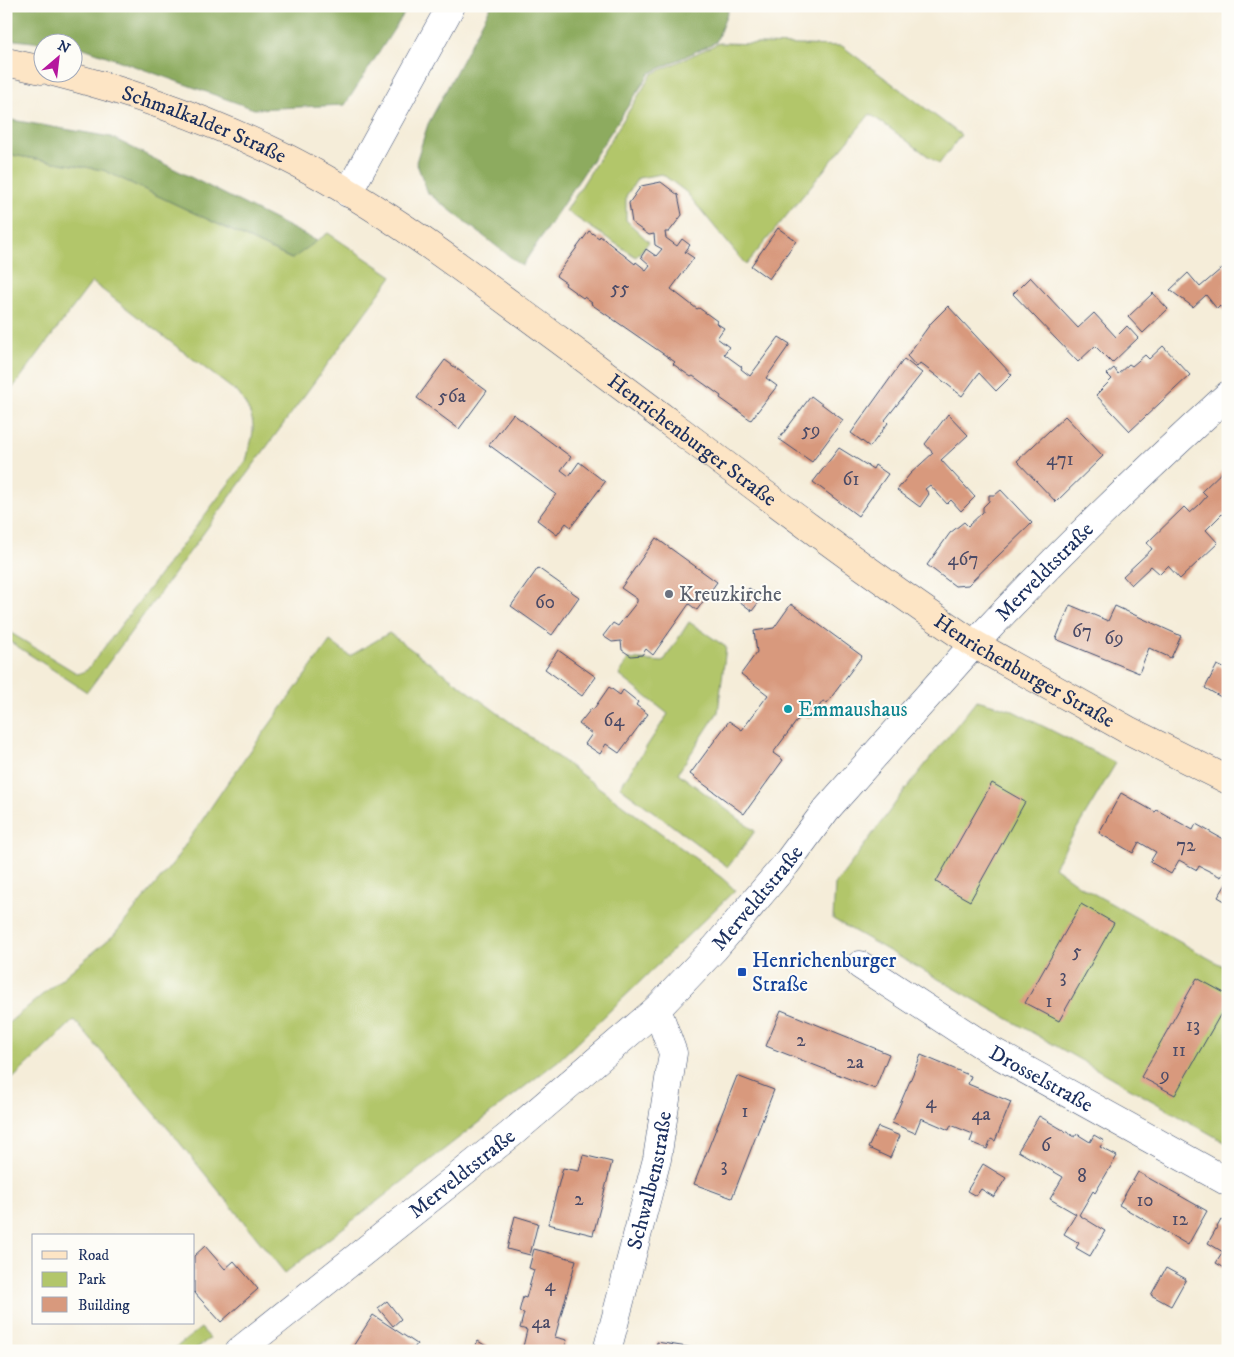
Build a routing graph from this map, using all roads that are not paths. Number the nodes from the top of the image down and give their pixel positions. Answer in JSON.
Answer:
{"nodes":[{"id":1,"x":451,"y":6,"type":"edge"},
{"id":2,"x":6,"y":62,"type":"edge"},
{"id":3,"x":32,"y":68,"type":"edge"},
{"id":4,"x":82,"y":80,"type":"edge"},
{"id":5,"x":348,"y":193,"type":"junction"},
{"id":6,"x":1228,"y":395,"type":"edge"},
{"id":7,"x":974,"y":644,"type":"junction"},
{"id":8,"x":1228,"y":780,"type":"edge"},
{"id":9,"x":860,"y":965,"type":"dead end"},
{"id":10,"x":657,"y":1009,"type":"junction"},
{"id":11,"x":1228,"y":1182,"type":"edge"},
{"id":12,"x":239,"y":1351,"type":"edge"},
{"id":13,"x":607,"y":1351,"type":"edge"}],
"edges":[{"from":1,"to":5,"type":"street"},
{"from":2,"to":3,"type":"main road"},
{"from":4,"to":5,"type":"main road","name":"Schmalkalder Straße"},
{"from":5,"to":7,"type":"main road","name":"Henrichenburger Straße"},
{"from":6,"to":7,"type":"street","name":"Merveldtstraße"},
{"from":7,"to":8,"type":"main road","name":"Henrichenburger Straße"},
{"from":7,"to":10,"type":"street","name":"Merveldtstraße"},
{"from":9,"to":11,"type":"street","name":"Drosselstraße"},
{"from":10,"to":12,"type":"street","name":"Merveldtstraße"},
{"from":10,"to":13,"type":"street","name":"Schwalbenstraße"}]}
